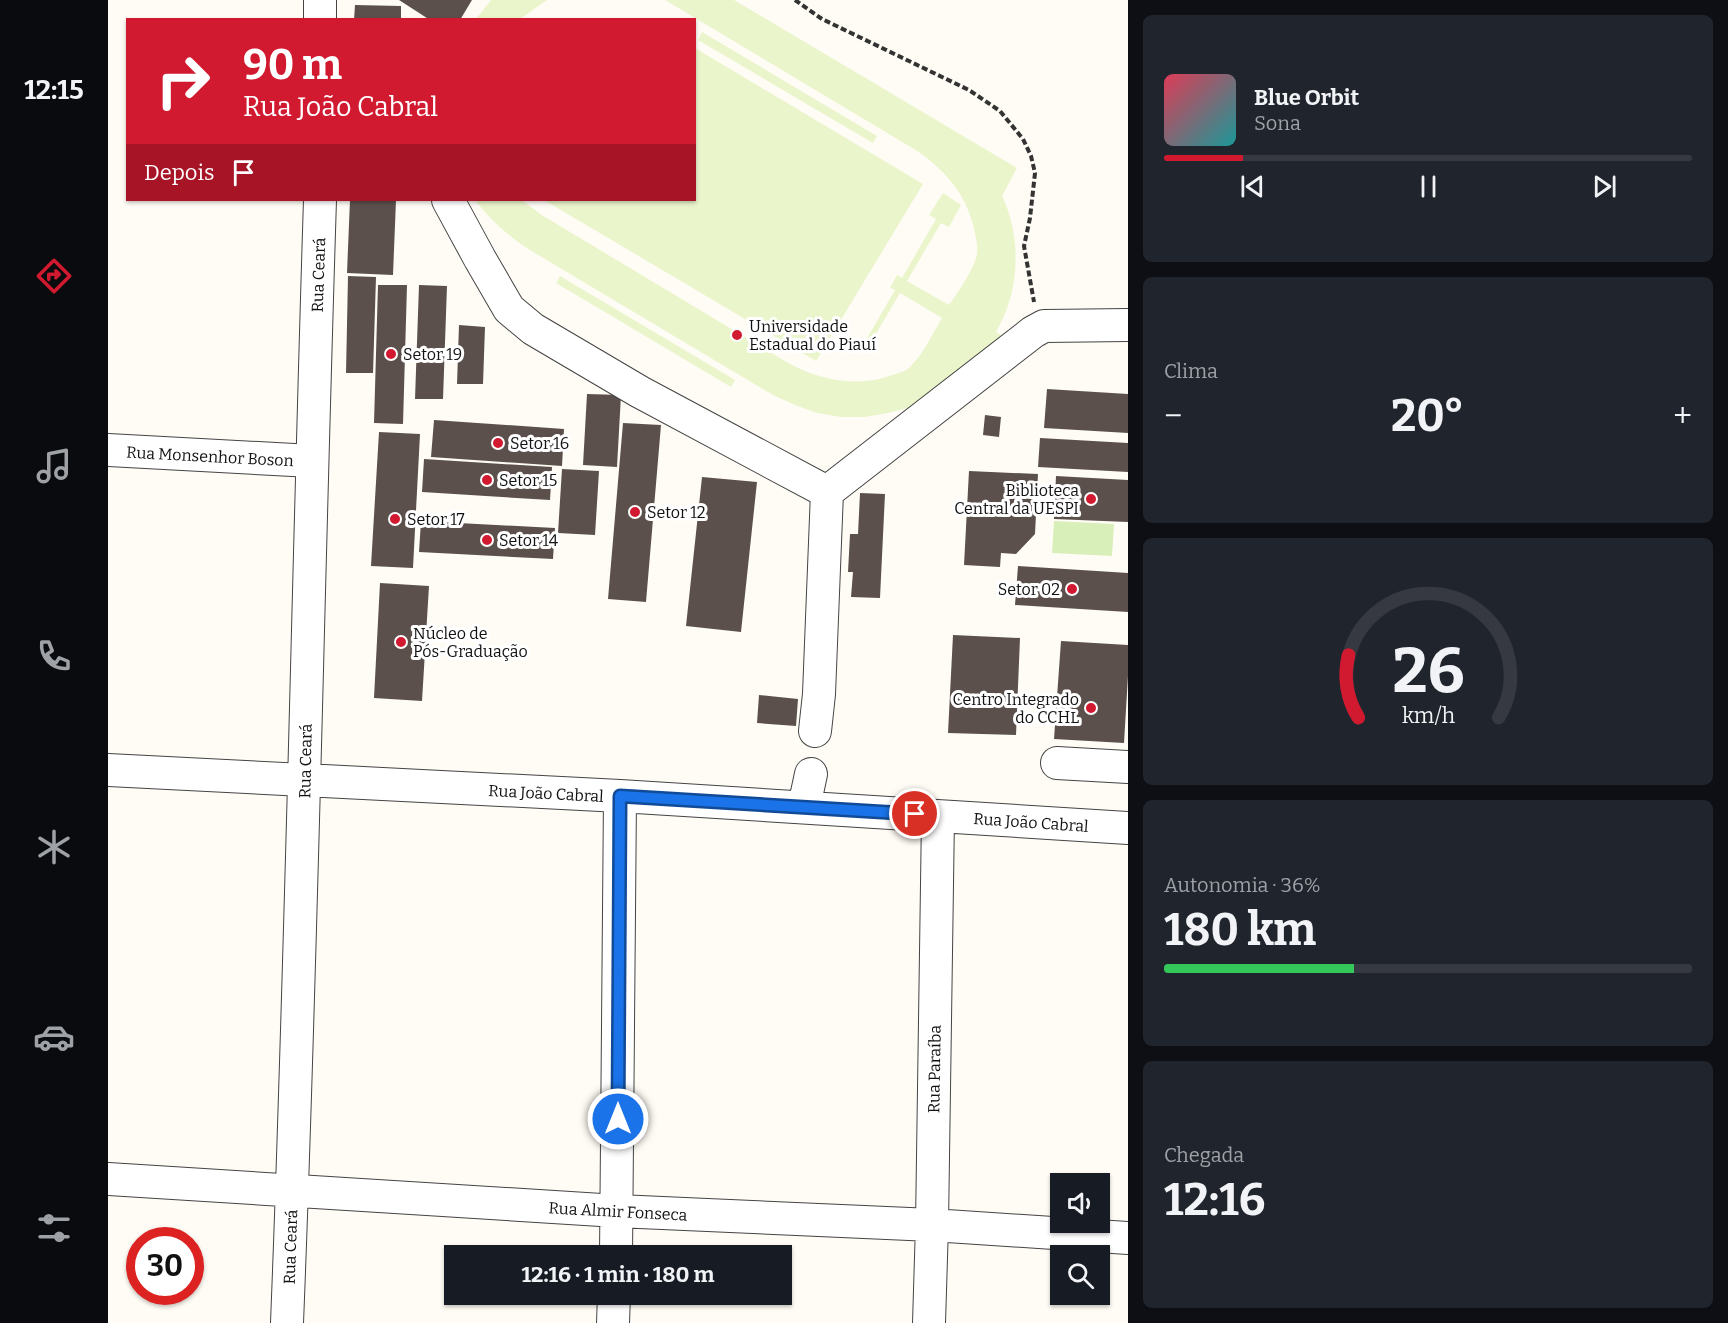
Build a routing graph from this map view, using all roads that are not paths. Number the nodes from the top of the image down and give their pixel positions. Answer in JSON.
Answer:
{"nodes":[{"id":1,"x":320,"y":0,"type":"edge"},
{"id":2,"x":320,"y":18,"type":"edge"},
{"id":3,"x":320,"y":201,"type":"edge"},
{"id":4,"x":449,"y":201,"type":"edge"},
{"id":5,"x":1128,"y":325,"type":"edge"},
{"id":6,"x":108,"y":450,"type":"edge"},
{"id":7,"x":312,"y":461,"type":"junction"},
{"id":8,"x":827,"y":492,"type":"junction"},
{"id":9,"x":815,"y":730,"type":"dead end"},
{"id":10,"x":1057,"y":763,"type":"dead end"},
{"id":11,"x":1128,"y":766,"type":"edge"},
{"id":12,"x":108,"y":770,"type":"edge"},
{"id":13,"x":811,"y":774,"type":"dead end"},
{"id":14,"x":305,"y":781,"type":"junction"},
{"id":15,"x":620,"y":796,"type":"junction"},
{"id":16,"x":804,"y":807,"type":"junction"},
{"id":17,"x":938,"y":816,"type":"junction"},
{"id":18,"x":1128,"y":828,"type":"edge"},
{"id":19,"x":108,"y":1179,"type":"edge"},
{"id":20,"x":292,"y":1192,"type":"junction"},
{"id":21,"x":617,"y":1211,"type":"junction"},
{"id":22,"x":932,"y":1225,"type":"junction"},
{"id":23,"x":1128,"y":1238,"type":"edge"},
{"id":24,"x":616,"y":1245,"type":"edge"},
{"id":25,"x":614,"y":1305,"type":"edge"},
{"id":26,"x":287,"y":1323,"type":"edge"},
{"id":27,"x":613,"y":1323,"type":"edge"},
{"id":28,"x":929,"y":1323,"type":"edge"}],
"edges":[{"from":1,"to":2,"type":"street"},
{"from":3,"to":7,"type":"street","name":"Rua Ceará"},
{"from":4,"to":8,"type":"street"},
{"from":5,"to":8,"type":"street"},
{"from":6,"to":7,"type":"street","name":"Rua Monsenhor Boson"},
{"from":7,"to":14,"type":"street","name":"Rua Ceará"},
{"from":8,"to":9,"type":"street"},
{"from":10,"to":11,"type":"street"},
{"from":12,"to":14,"type":"street","name":"Rua João Cabral"},
{"from":13,"to":16,"type":"street"},
{"from":14,"to":15,"type":"street","name":"Rua João Cabral"},
{"from":14,"to":20,"type":"street","name":"Rua Ceará"},
{"from":15,"to":16,"type":"street","name":"Rua João Cabral"},
{"from":15,"to":21,"type":"street"},
{"from":16,"to":17,"type":"street","name":"Rua João Cabral"},
{"from":17,"to":18,"type":"street","name":"Rua João Cabral"},
{"from":17,"to":22,"type":"street","name":"Rua Paraíba"},
{"from":19,"to":20,"type":"street","name":"Rua Almir Fonseca"},
{"from":20,"to":21,"type":"street","name":"Rua Almir Fonseca"},
{"from":20,"to":26,"type":"street","name":"Rua Ceará"},
{"from":21,"to":22,"type":"street","name":"Rua Almir Fonseca"},
{"from":21,"to":24,"type":"street"},
{"from":22,"to":23,"type":"street","name":"Rua Almir Fonseca"},
{"from":22,"to":28,"type":"street","name":"Rua Paraíba"},
{"from":25,"to":27,"type":"street"}]}
